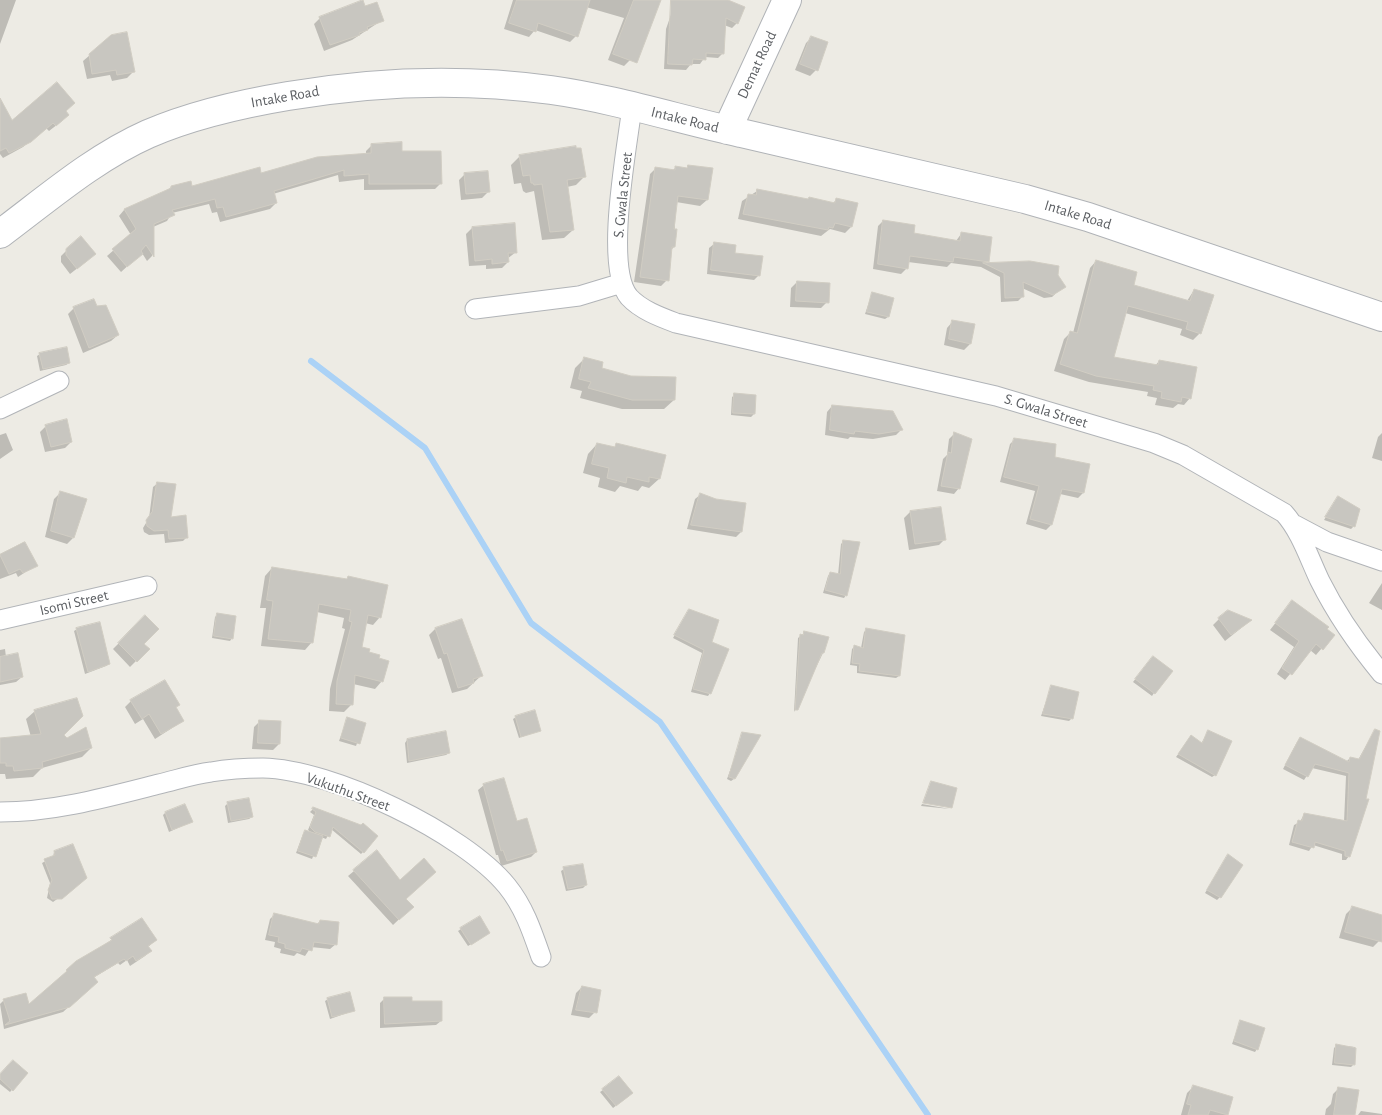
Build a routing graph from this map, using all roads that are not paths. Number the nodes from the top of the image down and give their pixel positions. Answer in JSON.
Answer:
{"nodes":[{"id":1,"x":787,"y":0,"type":"edge"},
{"id":2,"x":632,"y":107,"type":"junction"},
{"id":3,"x":726,"y":130,"type":"junction"},
{"id":4,"x":0,"y":234,"type":"edge"},
{"id":5,"x":622,"y":283,"type":"junction"},
{"id":6,"x":475,"y":309,"type":"dead end"},
{"id":7,"x":1382,"y":317,"type":"edge"},
{"id":8,"x":60,"y":381,"type":"dead end"},
{"id":9,"x":0,"y":409,"type":"edge"},
{"id":10,"x":1295,"y":525,"type":"junction"},
{"id":11,"x":1382,"y":561,"type":"edge"},
{"id":12,"x":147,"y":586,"type":"dead end"},
{"id":13,"x":0,"y":620,"type":"edge"},
{"id":14,"x":1382,"y":674,"type":"edge"},
{"id":15,"x":0,"y":812,"type":"edge"},
{"id":16,"x":540,"y":957,"type":"dead end"}],
"edges":[{"from":1,"to":3,"type":"street","name":"Demat Road"},
{"from":2,"to":3,"type":"street","name":"Intake Road"},
{"from":2,"to":4,"type":"street","name":"Intake Road"},
{"from":2,"to":5,"type":"street","name":"S. Gwala Street"},
{"from":3,"to":7,"type":"street","name":"Intake Road"},
{"from":5,"to":6,"type":"street"},
{"from":5,"to":10,"type":"street","name":"S. Gwala Street"},
{"from":8,"to":9,"type":"street"},
{"from":10,"to":11,"type":"street"},
{"from":10,"to":14,"type":"street","name":"S. Gwala Street"},
{"from":12,"to":13,"type":"street","name":"Isomi Street"},
{"from":15,"to":16,"type":"street","name":"Vukuthu Street"}]}
